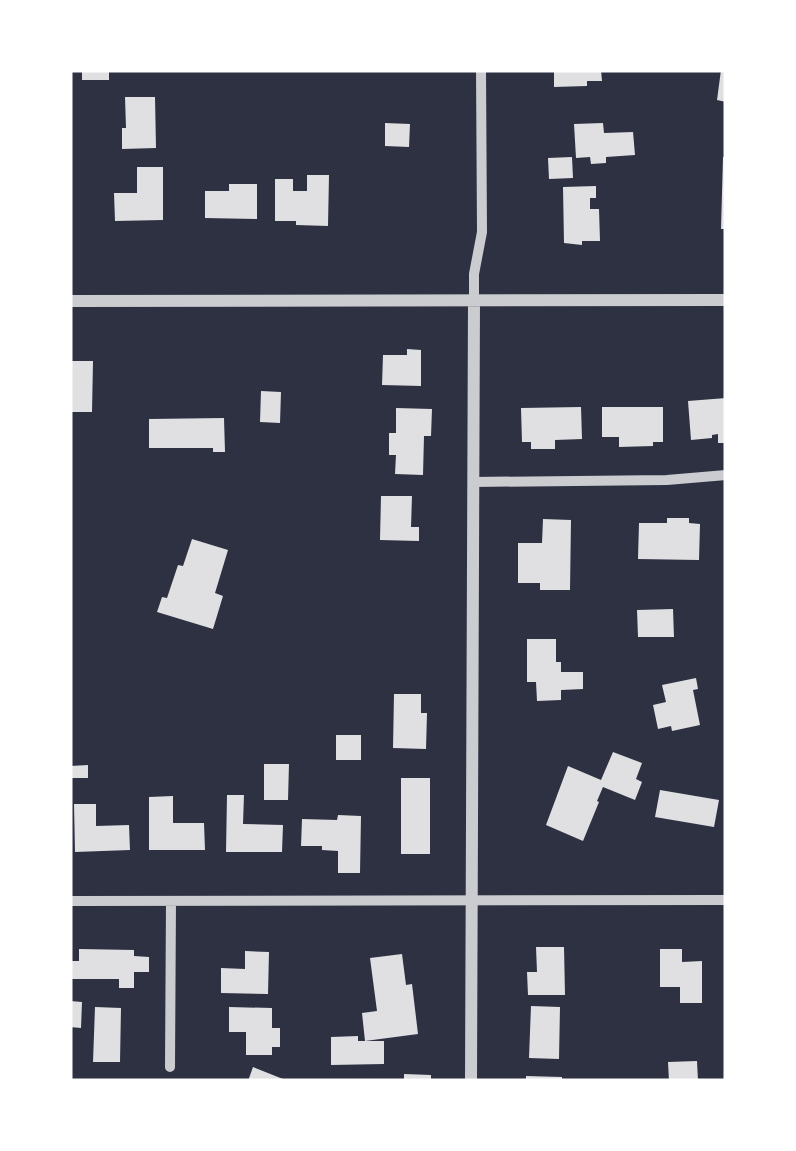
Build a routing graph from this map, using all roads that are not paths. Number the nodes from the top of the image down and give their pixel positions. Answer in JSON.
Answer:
{"nodes":[{"id":1,"x":481,"y":70,"type":"edge"},
{"id":2,"x":70,"y":300,"type":"edge"},
{"id":3,"x":474,"y":300,"type":"junction"},
{"id":4,"x":726,"y":300,"type":"edge"},
{"id":5,"x":726,"y":475,"type":"edge"},
{"id":6,"x":474,"y":482,"type":"junction"},
{"id":7,"x":726,"y":900,"type":"edge"},
{"id":8,"x":70,"y":901,"type":"edge"},
{"id":9,"x":171,"y":901,"type":"junction"},
{"id":10,"x":471,"y":901,"type":"junction"},
{"id":11,"x":170,"y":1067,"type":"dead end"},
{"id":12,"x":471,"y":1081,"type":"edge"}],
"edges":[{"from":1,"to":3,"type":"street"},
{"from":2,"to":3,"type":"street"},
{"from":3,"to":4,"type":"street"},
{"from":3,"to":6,"type":"street"},
{"from":5,"to":6,"type":"street"},
{"from":6,"to":10,"type":"street"},
{"from":7,"to":10,"type":"street"},
{"from":8,"to":9,"type":"street"},
{"from":9,"to":10,"type":"street"},
{"from":9,"to":11,"type":"street"},
{"from":10,"to":12,"type":"street"}]}
